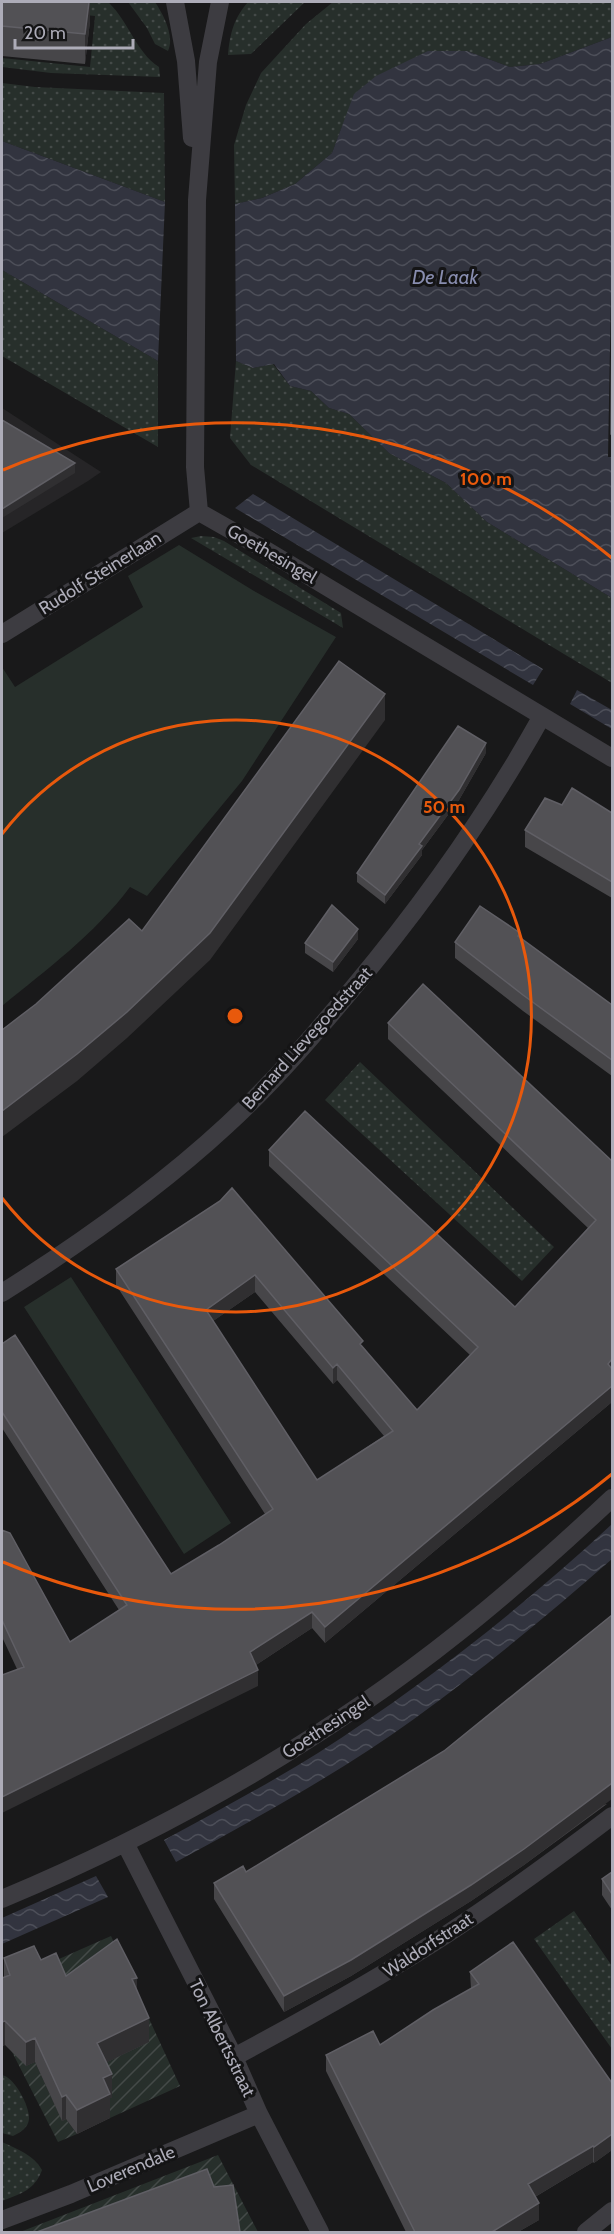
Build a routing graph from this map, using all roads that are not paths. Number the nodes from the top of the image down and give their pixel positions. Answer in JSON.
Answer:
{"nodes":[{"id":1,"x":175,"y":2,"type":"edge"},
{"id":2,"x":220,"y":2,"type":"edge"},
{"id":3,"x":197,"y":200,"type":"junction"},
{"id":4,"x":199,"y":512,"type":"junction"},
{"id":5,"x":2,"y":634,"type":"edge"},
{"id":6,"x":542,"y":716,"type":"junction"},
{"id":7,"x":612,"y":758,"type":"edge"},
{"id":8,"x":2,"y":1293,"type":"edge"},
{"id":9,"x":612,"y":1498,"type":"edge"},
{"id":10,"x":612,"y":1816,"type":"edge"},
{"id":11,"x":124,"y":1843,"type":"junction"},
{"id":12,"x":2,"y":1899,"type":"edge"},
{"id":13,"x":234,"y":2057,"type":"junction"},
{"id":14,"x":259,"y":2114,"type":"junction"},
{"id":15,"x":612,"y":2211,"type":"edge"},
{"id":16,"x":2,"y":2220,"type":"edge"},
{"id":17,"x":320,"y":2232,"type":"edge"},
{"id":18,"x":586,"y":2232,"type":"edge"}],
"edges":[{"from":1,"to":3,"type":"street"},
{"from":2,"to":3,"type":"street"},
{"from":3,"to":4,"type":"street"},
{"from":4,"to":5,"type":"street","name":"Rudolf Steinerlaan"},
{"from":4,"to":6,"type":"street","name":"Goethesingel"},
{"from":6,"to":7,"type":"street","name":"Goethesingel"},
{"from":6,"to":8,"type":"street","name":"Bernard Lievegoedstraat"},
{"from":9,"to":11,"type":"street","name":"Goethesingel"},
{"from":10,"to":13,"type":"street","name":"Waldorfstraat"},
{"from":11,"to":12,"type":"street","name":"Goethesingel"},
{"from":11,"to":13,"type":"street","name":"Ton Albertsstraat"},
{"from":13,"to":14,"type":"street","name":"Ton Albertsstraat"},
{"from":14,"to":16,"type":"street","name":"Loverendale"},
{"from":14,"to":17,"type":"street","name":"Ton Albertsstraat"},
{"from":15,"to":18,"type":"street"}]}
